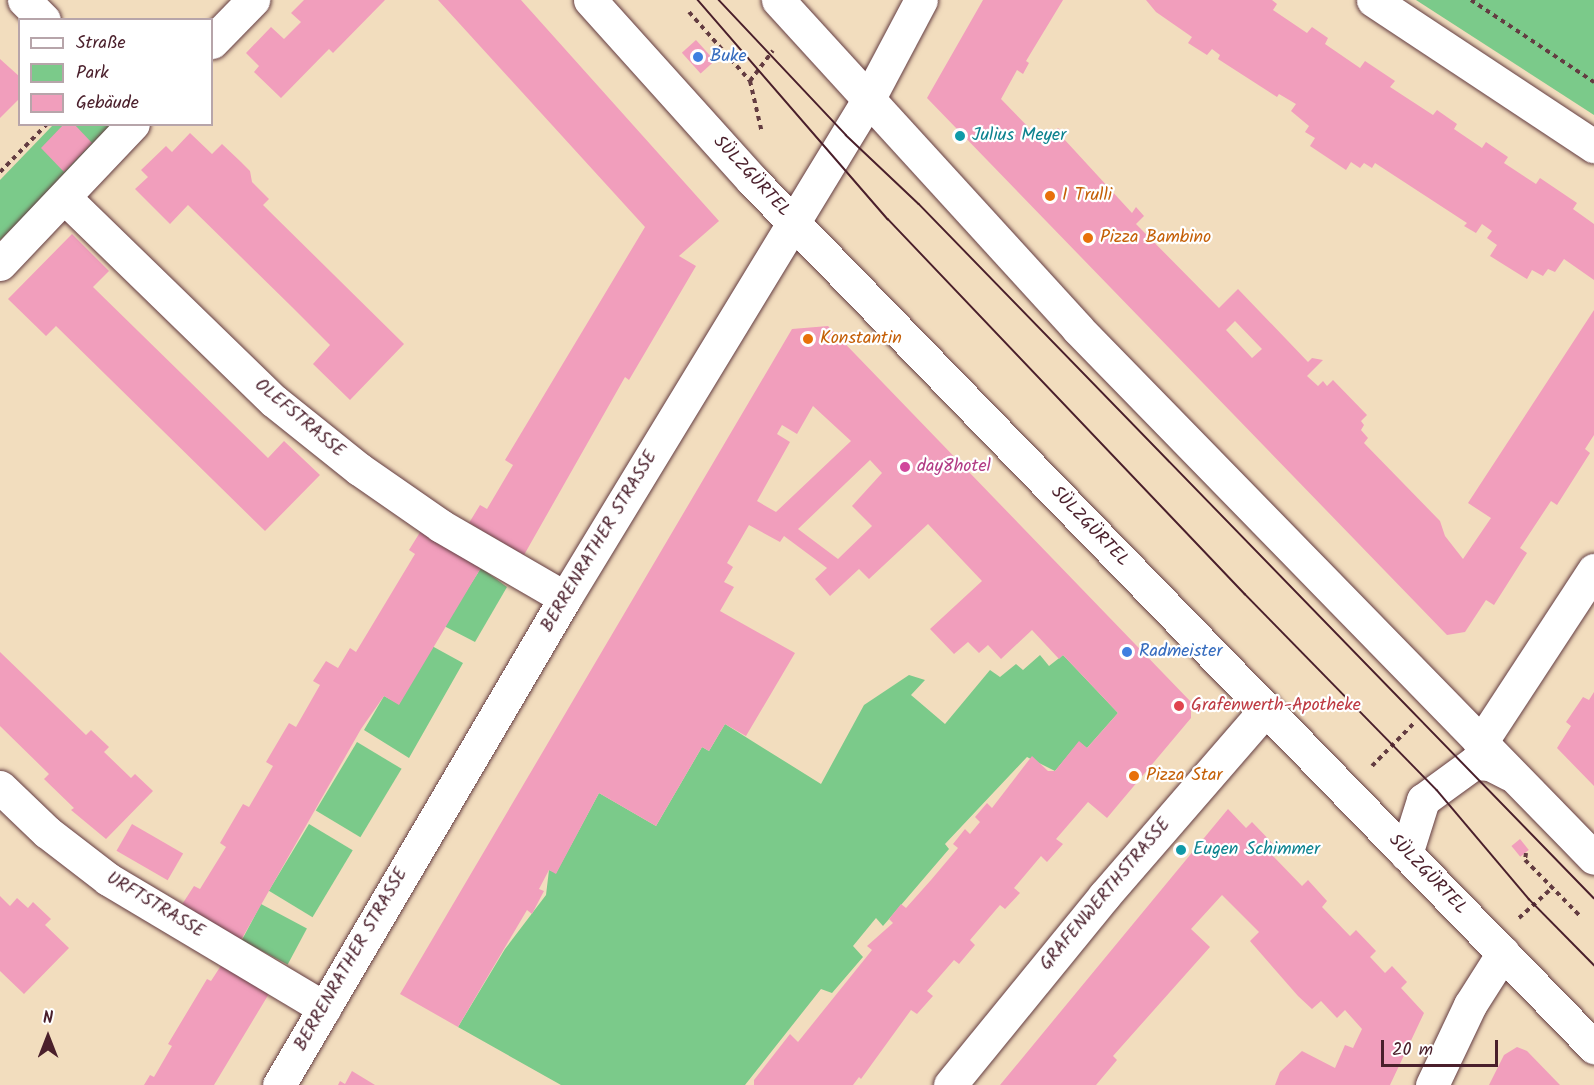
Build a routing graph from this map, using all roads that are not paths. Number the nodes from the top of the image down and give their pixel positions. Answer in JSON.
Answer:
{"nodes":[{"id":1,"x":24,"y":0,"type":"edge"},
{"id":2,"x":253,"y":0,"type":"edge"},
{"id":3,"x":590,"y":0,"type":"edge"},
{"id":4,"x":778,"y":0,"type":"edge"},
{"id":5,"x":921,"y":0,"type":"edge"},
{"id":6,"x":1373,"y":0,"type":"edge"},
{"id":7,"x":42,"y":18,"type":"edge"},
{"id":8,"x":213,"y":41,"type":"edge"},
{"id":9,"x":868,"y":100,"type":"junction"},
{"id":10,"x":131,"y":126,"type":"edge"},
{"id":11,"x":1594,"y":146,"type":"edge"},
{"id":12,"x":65,"y":198,"type":"junction"},
{"id":13,"x":792,"y":222,"type":"junction"},
{"id":14,"x":0,"y":264,"type":"edge"},
{"id":15,"x":1594,"y":570,"type":"edge"},
{"id":16,"x":565,"y":598,"type":"junction"},
{"id":17,"x":1266,"y":709,"type":"junction"},
{"id":18,"x":1480,"y":744,"type":"junction"},
{"id":19,"x":1510,"y":774,"type":"junction"},
{"id":20,"x":0,"y":786,"type":"edge"},
{"id":21,"x":1406,"y":854,"type":"junction"},
{"id":22,"x":1594,"y":858,"type":"edge"},
{"id":23,"x":1508,"y":938,"type":"junction"},
{"id":24,"x":324,"y":1008,"type":"junction"},
{"id":25,"x":1594,"y":1047,"type":"edge"},
{"id":26,"x":279,"y":1085,"type":"edge"},
{"id":27,"x":951,"y":1085,"type":"edge"},
{"id":28,"x":1432,"y":1085,"type":"edge"}],
"edges":[{"from":1,"to":7,"type":"street"},
{"from":2,"to":8,"type":"street"},
{"from":3,"to":13,"type":"street","name":"SÜLZGÜRTEL"},
{"from":4,"to":9,"type":"street"},
{"from":5,"to":9,"type":"street","name":"BERRENRATHER STRASSE"},
{"from":6,"to":11,"type":"street"},
{"from":9,"to":13,"type":"street","name":"BERRENRATHER STRASSE"},
{"from":9,"to":18,"type":"street"},
{"from":10,"to":12,"type":"street"},
{"from":12,"to":14,"type":"street"},
{"from":12,"to":16,"type":"street","name":"OLEFSTRASSE"},
{"from":13,"to":16,"type":"street","name":"BERRENRATHER STRASSE"},
{"from":13,"to":17,"type":"street","name":"SÜLZGÜRTEL"},
{"from":15,"to":18,"type":"street"},
{"from":16,"to":24,"type":"street","name":"BERRENRATHER STRASSE"},
{"from":17,"to":21,"type":"street","name":"SÜLZGÜRTEL"},
{"from":17,"to":27,"type":"street","name":"GRAFENWERTHSTRASSE"},
{"from":18,"to":19,"type":"street"},
{"from":19,"to":21,"type":"street"},
{"from":19,"to":22,"type":"street"},
{"from":20,"to":24,"type":"street","name":"URFTSTRASSE"},
{"from":21,"to":23,"type":"street","name":"SÜLZGÜRTEL"},
{"from":23,"to":25,"type":"street","name":"SÜLZGÜRTEL"},
{"from":23,"to":28,"type":"street"},
{"from":24,"to":26,"type":"street","name":"BERRENRATHER STRASSE"}]}
